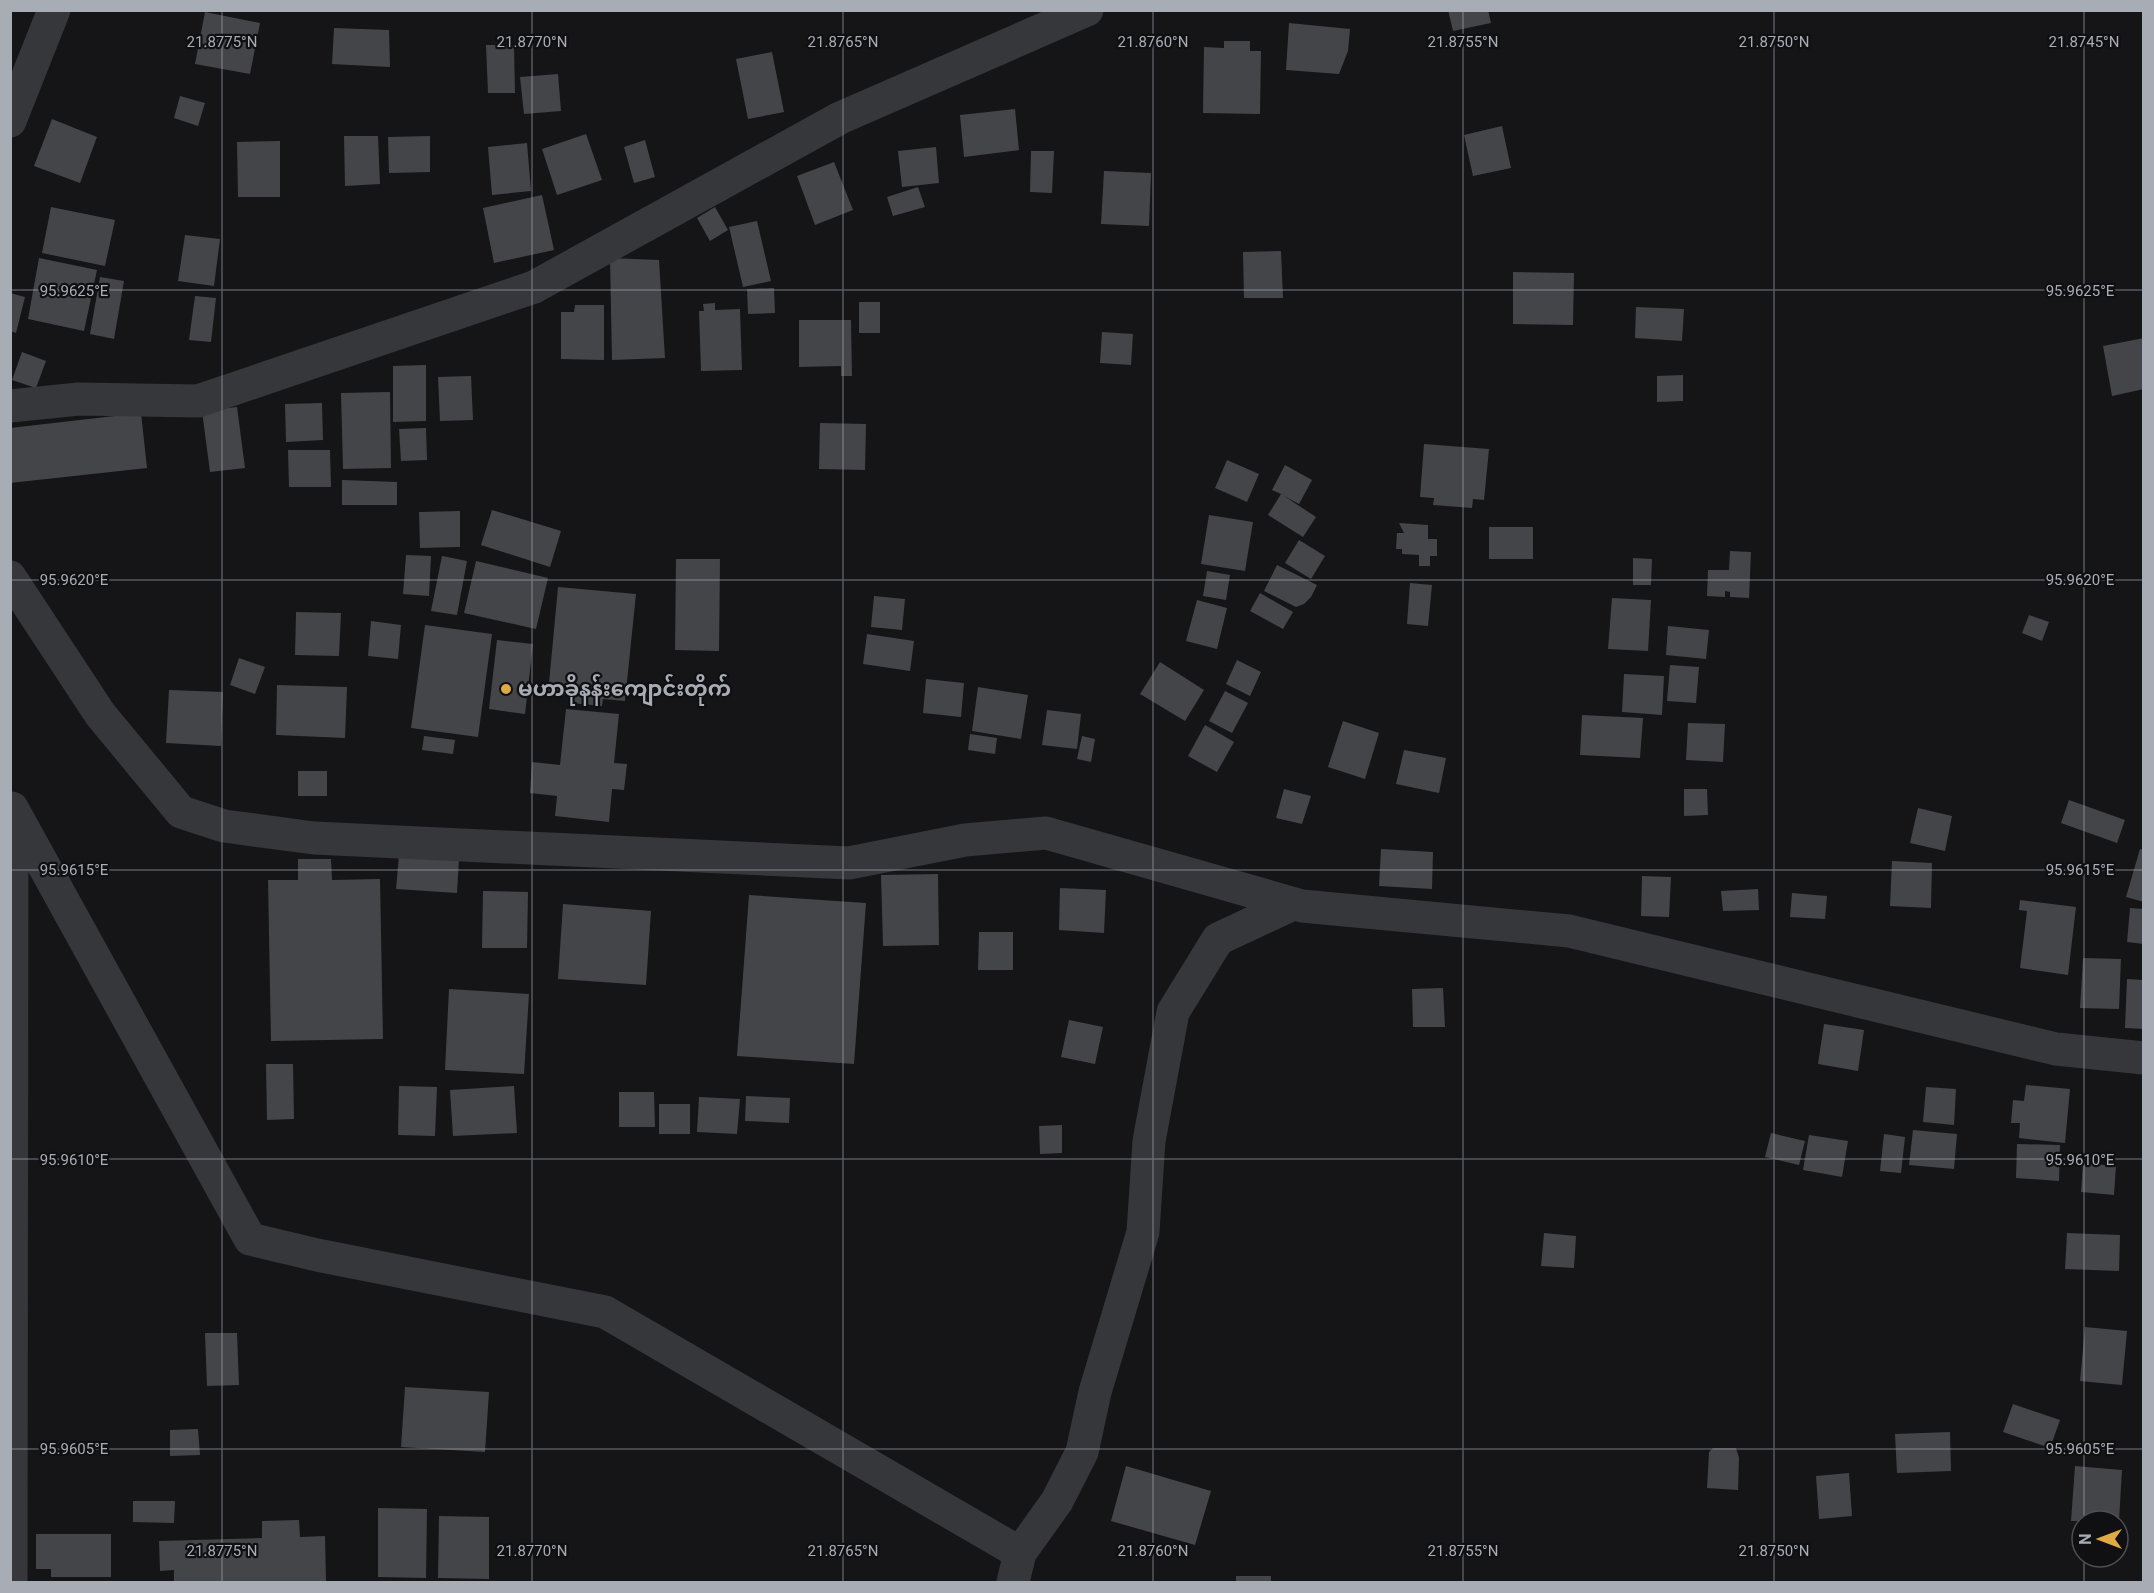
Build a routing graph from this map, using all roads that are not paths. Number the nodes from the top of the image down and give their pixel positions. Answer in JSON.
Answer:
{"nodes":[{"id":1,"x":54,"y":10,"type":"edge"},
{"id":2,"x":1087,"y":10,"type":"edge"},
{"id":3,"x":10,"y":120,"type":"edge"},
{"id":4,"x":10,"y":406,"type":"edge"},
{"id":5,"x":10,"y":577,"type":"edge"},
{"id":6,"x":11,"y":806,"type":"edge"},
{"id":7,"x":1293,"y":904,"type":"junction"},
{"id":8,"x":2144,"y":1058,"type":"edge"},
{"id":9,"x":1017,"y":1568,"type":"edge"},
{"id":10,"x":11,"y":1582,"type":"edge"}],
"edges":[{"from":1,"to":3,"type":"street"},
{"from":2,"to":4,"type":"street"},
{"from":5,"to":7,"type":"street"},
{"from":6,"to":9,"type":"street"},
{"from":6,"to":10,"type":"street"},
{"from":7,"to":8,"type":"street"},
{"from":7,"to":9,"type":"street"}]}
